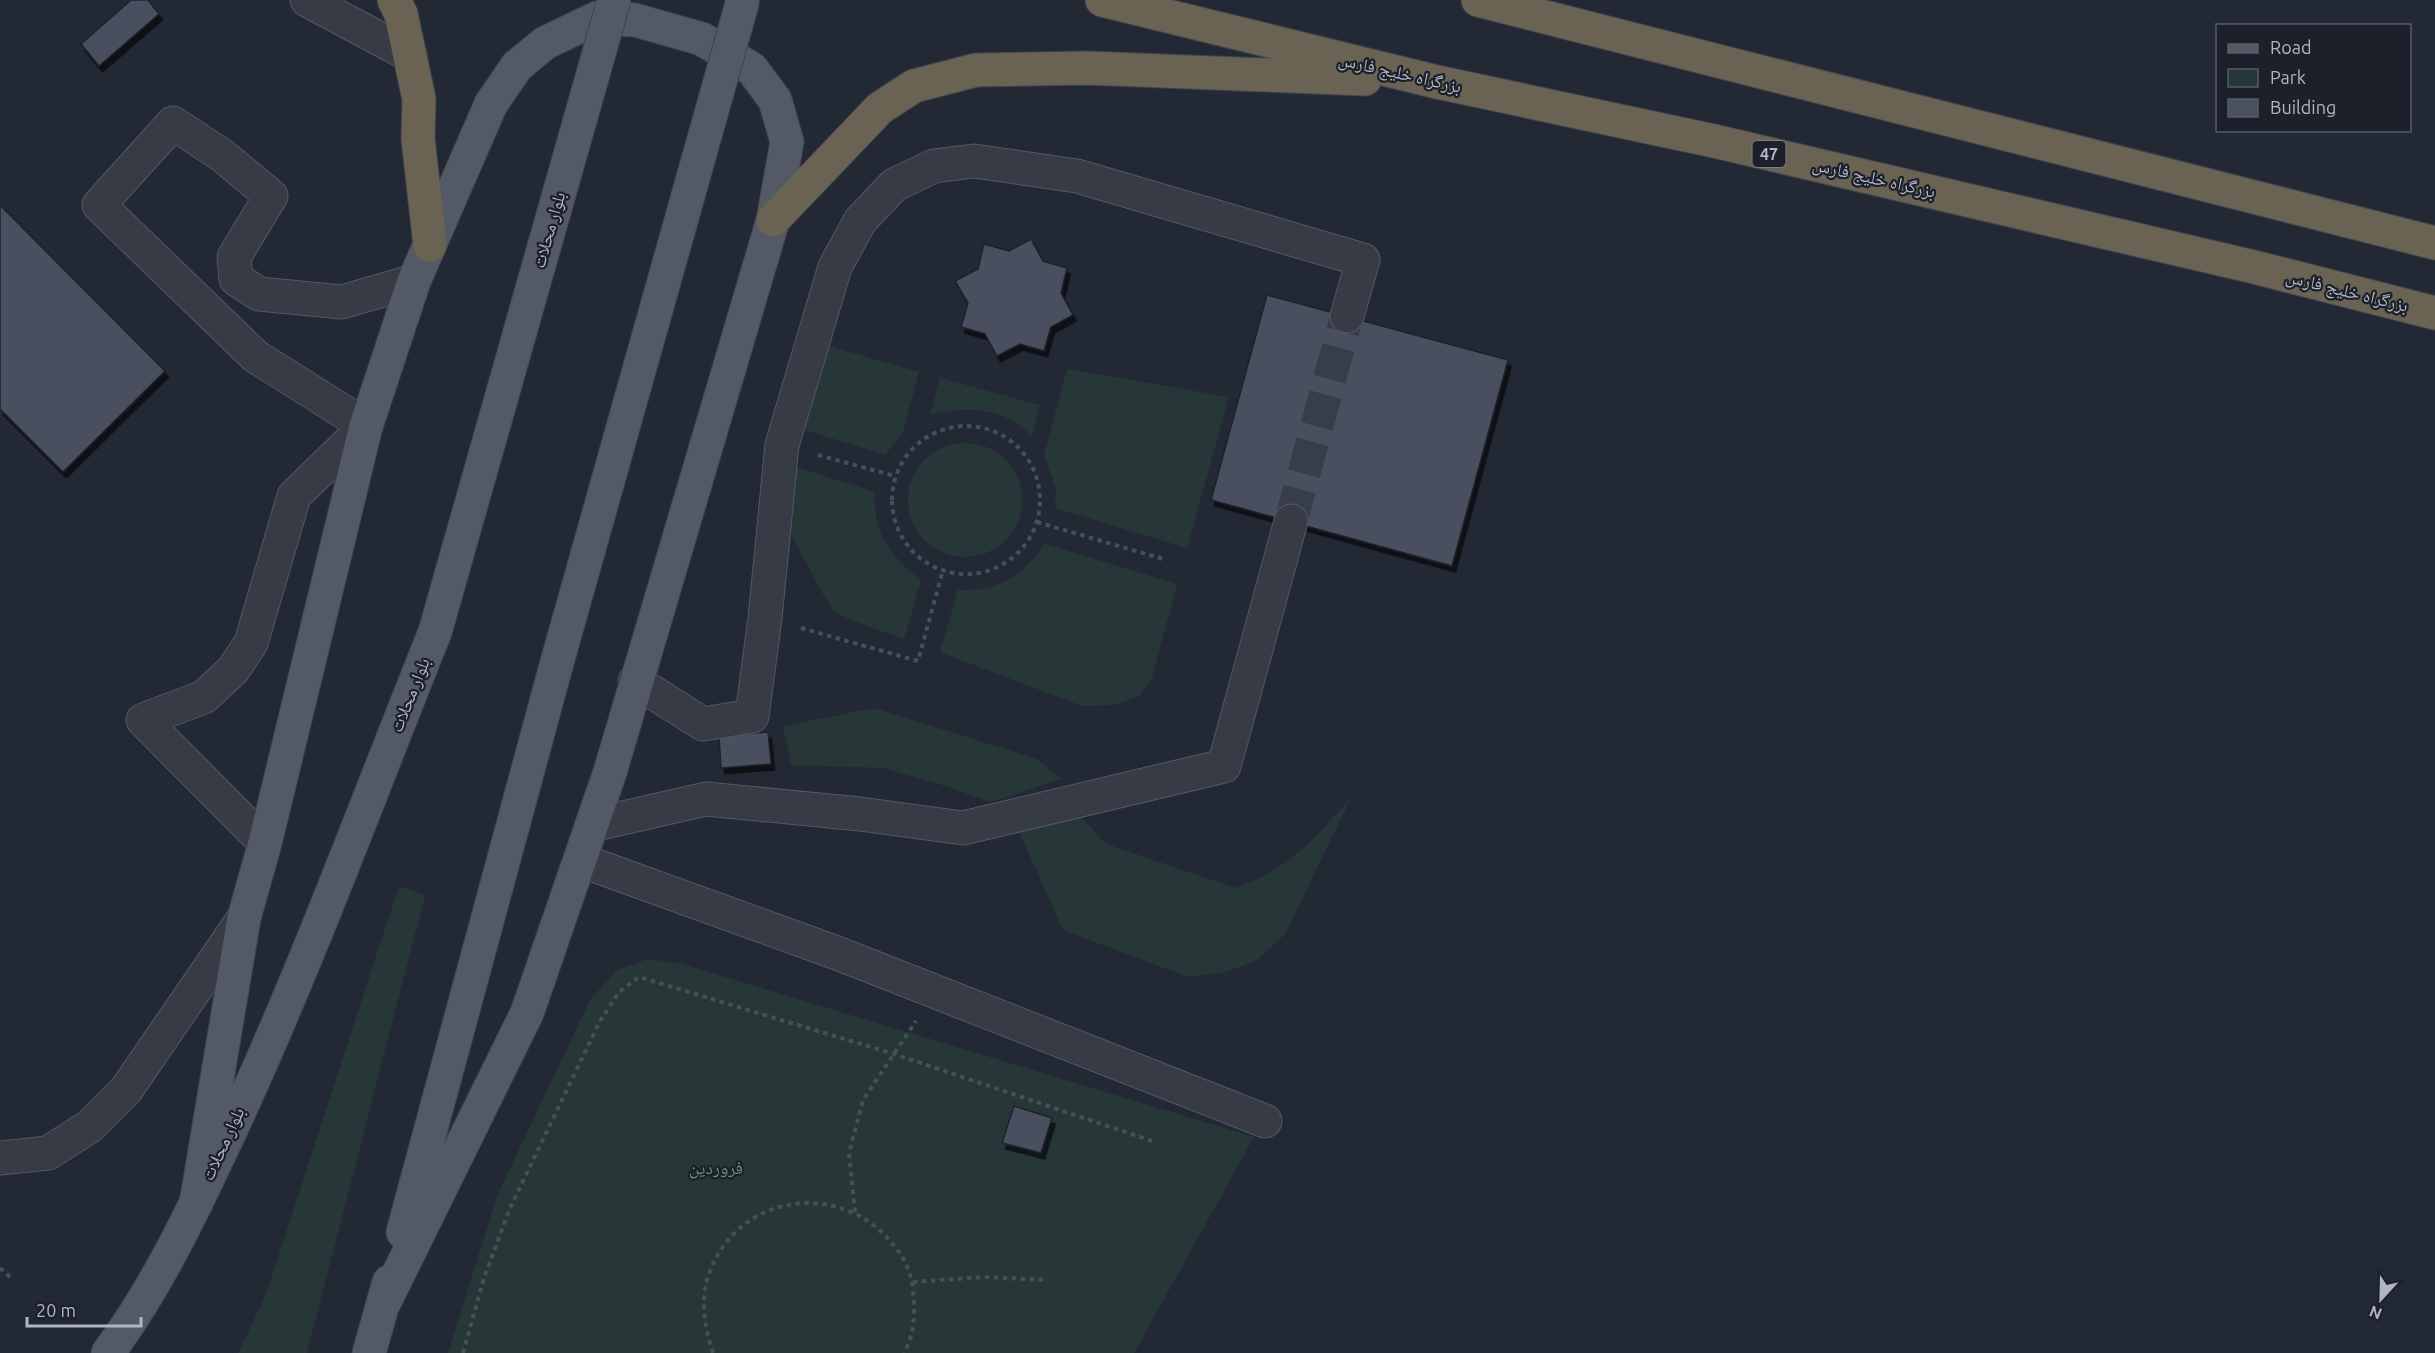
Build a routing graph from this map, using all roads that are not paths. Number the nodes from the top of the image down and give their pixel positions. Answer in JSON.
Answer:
{"nodes":[{"id":1,"x":307,"y":0,"type":"edge"},
{"id":2,"x":394,"y":0,"type":"edge"},
{"id":3,"x":614,"y":0,"type":"edge"},
{"id":4,"x":743,"y":0,"type":"edge"},
{"id":5,"x":1102,"y":0,"type":"edge"},
{"id":6,"x":1478,"y":0,"type":"edge"},
{"id":7,"x":411,"y":55,"type":"junction"},
{"id":8,"x":1437,"y":82,"type":"junction"},
{"id":9,"x":773,"y":220,"type":"junction"},
{"id":10,"x":2435,"y":243,"type":"edge"},
{"id":11,"x":430,"y":245,"type":"junction"},
{"id":12,"x":414,"y":281,"type":"junction"},
{"id":13,"x":2435,"y":313,"type":"edge"},
{"id":14,"x":1347,"y":316,"type":"tunnel mouth"},
{"id":15,"x":366,"y":426,"type":"junction"},
{"id":16,"x":1291,"y":521,"type":"tunnel mouth"},
{"id":17,"x":635,"y":681,"type":"junction"},
{"id":18,"x":592,"y":825,"type":"junction"},
{"id":19,"x":265,"y":843,"type":"junction"},
{"id":20,"x":580,"y":860,"type":"junction"},
{"id":21,"x":244,"y":918,"type":"junction"},
{"id":22,"x":1265,"y":1121,"type":"dead end"},
{"id":23,"x":0,"y":1158,"type":"edge"},
{"id":24,"x":196,"y":1204,"type":"junction"},
{"id":25,"x":384,"y":1303,"type":"junction"},
{"id":26,"x":108,"y":1353,"type":"edge"},
{"id":27,"x":369,"y":1353,"type":"edge"}],
"edges":[{"from":1,"to":7,"type":"lane"},
{"from":2,"to":7,"type":"highway"},
{"from":3,"to":24,"type":"main road","name":"بلوار محلات","bridge":true},
{"from":4,"to":25,"type":"main road","bridge":true},
{"from":5,"to":8,"type":"highway","name":"بزرگراه خلیج فارس","number":"47"},
{"from":6,"to":10,"type":"highway"},
{"from":7,"to":11,"type":"highway"},
{"from":8,"to":9,"type":"highway"},
{"from":8,"to":13,"type":"highway","name":"بزرگراه خلیج فارس","number":"47"},
{"from":9,"to":11,"type":"main road"},
{"from":9,"to":17,"type":"main road"},
{"from":11,"to":12,"type":"main road"},
{"from":12,"to":15,"type":"main road"},
{"from":12,"to":15,"type":"lane"},
{"from":14,"to":17,"type":"lane"},
{"from":15,"to":19,"type":"main road"},
{"from":15,"to":19,"type":"lane"},
{"from":16,"to":18,"type":"lane"},
{"from":17,"to":18,"type":"main road"},
{"from":18,"to":20,"type":"main road"},
{"from":19,"to":21,"type":"main road"},
{"from":20,"to":22,"type":"lane"},
{"from":20,"to":25,"type":"main road"},
{"from":21,"to":23,"type":"lane"},
{"from":21,"to":24,"type":"main road"},
{"from":24,"to":26,"type":"main road","name":"بلوار محلات"},
{"from":25,"to":27,"type":"main road"}]}
